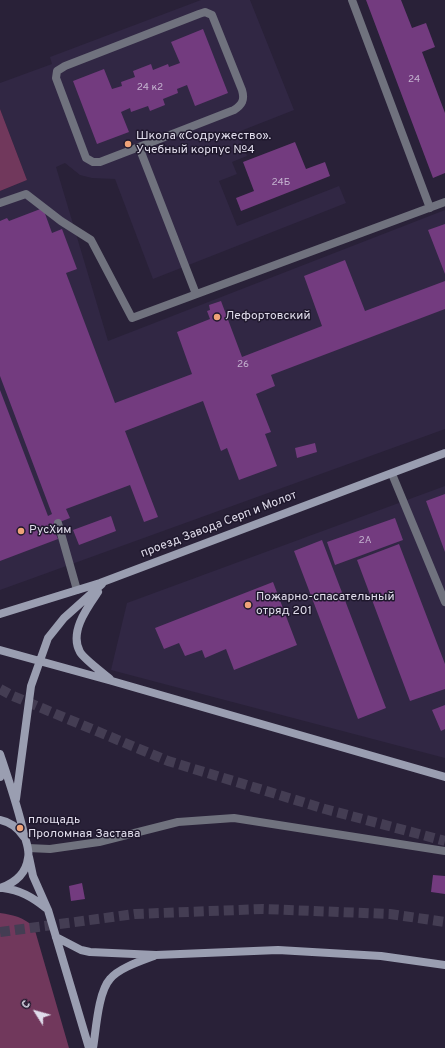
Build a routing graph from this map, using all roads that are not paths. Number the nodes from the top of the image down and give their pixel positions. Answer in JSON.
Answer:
{"nodes":[{"id":1,"x":352,"y":0,"type":"edge"},
{"id":2,"x":139,"y":147,"type":"junction"},
{"id":3,"x":445,"y":202,"type":"edge"},
{"id":4,"x":0,"y":203,"type":"edge"},
{"id":5,"x":430,"y":208,"type":"junction"},
{"id":6,"x":196,"y":294,"type":"junction"},
{"id":7,"x":445,"y":454,"type":"edge"},
{"id":8,"x":392,"y":474,"type":"junction"},
{"id":9,"x":58,"y":523,"type":"dead end"},
{"id":10,"x":106,"y":581,"type":"junction"},
{"id":11,"x":77,"y":590,"type":"junction"},
{"id":12,"x":445,"y":602,"type":"edge"},
{"id":13,"x":0,"y":614,"type":"edge"},
{"id":14,"x":0,"y":650,"type":"edge"},
{"id":15,"x":40,"y":661,"type":"junction"},
{"id":16,"x":112,"y":681,"type":"junction"},
{"id":17,"x":0,"y":754,"type":"edge"},
{"id":18,"x":0,"y":758,"type":"edge"},
{"id":19,"x":0,"y":777,"type":"edge"},
{"id":20,"x":445,"y":777,"type":"edge"},
{"id":21,"x":16,"y":799,"type":"junction"},
{"id":22,"x":0,"y":820,"type":"edge"},
{"id":23,"x":25,"y":839,"type":"junction"},
{"id":24,"x":28,"y":848,"type":"junction"},
{"id":25,"x":445,"y":851,"type":"edge"},
{"id":26,"x":29,"y":857,"type":"junction"},
{"id":27,"x":0,"y":888,"type":"edge"},
{"id":28,"x":48,"y":910,"type":"junction"},
{"id":29,"x":56,"y":937,"type":"junction"},
{"id":30,"x":156,"y":955,"type":"junction"},
{"id":31,"x":445,"y":965,"type":"edge"},
{"id":32,"x":90,"y":1048,"type":"edge"},
{"id":33,"x":93,"y":1048,"type":"edge"}],
"edges":[{"from":1,"to":5,"type":"lane"},
{"from":2,"to":2,"type":"lane"},
{"from":2,"to":6,"type":"lane"},
{"from":3,"to":5,"type":"lane"},
{"from":4,"to":6,"type":"lane"},
{"from":5,"to":6,"type":"lane"},
{"from":7,"to":8,"type":"street","name":"проезд Завода Серп и Молот"},
{"from":8,"to":10,"type":"street","name":"проезд Завода Серп и Молот"},
{"from":8,"to":12,"type":"lane"},
{"from":9,"to":11,"type":"lane"},
{"from":10,"to":11,"type":"street","name":"проезд Завода Серп и Молот"},
{"from":10,"to":15,"type":"street"},
{"from":10,"to":16,"type":"street"},
{"from":11,"to":13,"type":"street","name":"проезд Завода Серп и Молот"},
{"from":14,"to":15,"type":"street"},
{"from":15,"to":16,"type":"street"},
{"from":15,"to":21,"type":"street"},
{"from":16,"to":20,"type":"street"},
{"from":17,"to":21,"type":"street"},
{"from":18,"to":19,"type":"street"},
{"from":21,"to":23,"type":"street"},
{"from":22,"to":23,"type":"street"},
{"from":23,"to":24,"type":"street"},
{"from":24,"to":25,"type":"lane"},
{"from":24,"to":26,"type":"street"},
{"from":26,"to":27,"type":"street"},
{"from":26,"to":28,"type":"street"},
{"from":27,"to":28,"type":"street"},
{"from":28,"to":29,"type":"street"},
{"from":29,"to":30,"type":"street"},
{"from":29,"to":32,"type":"street"},
{"from":30,"to":31,"type":"street"},
{"from":30,"to":33,"type":"street"}]}
